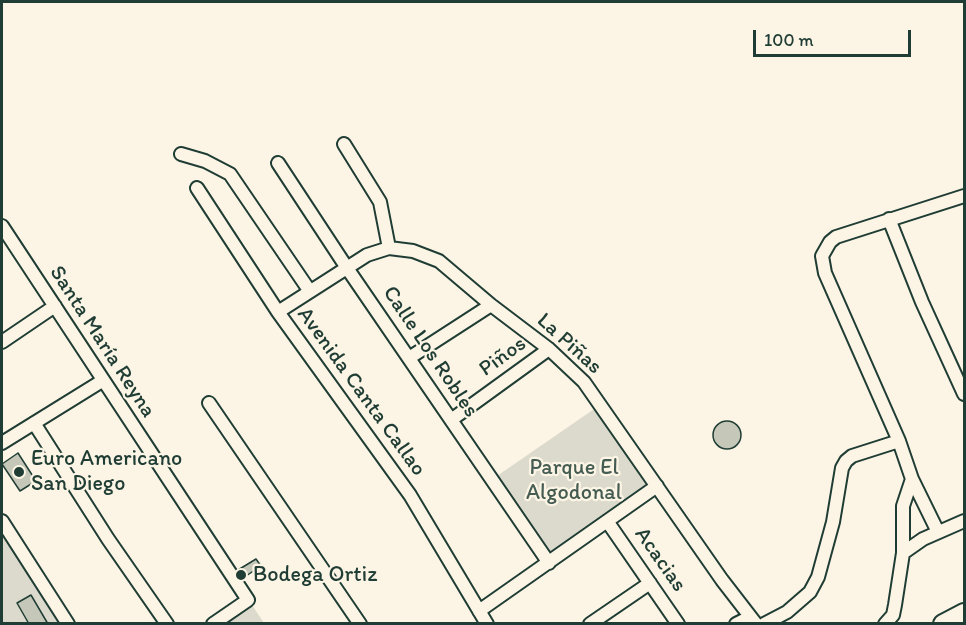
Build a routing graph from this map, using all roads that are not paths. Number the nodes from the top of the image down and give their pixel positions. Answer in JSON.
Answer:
{"nodes":[{"id":1,"x":344,"y":144,"type":"dead end"},
{"id":2,"x":181,"y":154,"type":"dead end"},
{"id":3,"x":278,"y":163,"type":"dead end"},
{"id":4,"x":197,"y":188,"type":"dead end"},
{"id":5,"x":964,"y":196,"type":"edge"},
{"id":6,"x":889,"y":219,"type":"junction"},
{"id":7,"x":2,"y":226,"type":"edge"},
{"id":8,"x":6,"y":242,"type":"edge"},
{"id":9,"x":389,"y":248,"type":"junction"},
{"id":10,"x":347,"y":268,"type":"junction"},
{"id":11,"x":309,"y":290,"type":"junction"},
{"id":12,"x":490,"y":305,"type":"junction"},
{"id":13,"x":55,"y":306,"type":"junction"},
{"id":14,"x":278,"y":312,"type":"junction"},
{"id":15,"x":2,"y":342,"type":"edge"},
{"id":16,"x":549,"y":349,"type":"junction"},
{"id":17,"x":408,"y":358,"type":"junction"},
{"id":18,"x":102,"y":381,"type":"junction"},
{"id":19,"x":964,"y":394,"type":"edge"},
{"id":20,"x":209,"y":404,"type":"dead end"},
{"id":21,"x":451,"y":420,"type":"junction"},
{"id":22,"x":34,"y":423,"type":"junction"},
{"id":23,"x":899,"y":441,"type":"junction"},
{"id":24,"x":2,"y":443,"type":"edge"},
{"id":25,"x":912,"y":479,"type":"junction"},
{"id":26,"x":657,"y":486,"type":"junction"},
{"id":27,"x":2,"y":521,"type":"edge"},
{"id":28,"x":607,"y":521,"type":"junction"},
{"id":29,"x":964,"y":521,"type":"edge"},
{"id":30,"x":938,"y":532,"type":"junction"},
{"id":31,"x":903,"y":553,"type":"junction"},
{"id":32,"x":549,"y":563,"type":"junction"},
{"id":33,"x":650,"y":583,"type":"junction"},
{"id":34,"x":479,"y":611,"type":"junction"},
{"id":35,"x":964,"y":613,"type":"edge"},
{"id":36,"x":753,"y":620,"type":"edge"},
{"id":37,"x":892,"y":621,"type":"edge"},
{"id":38,"x":68,"y":624,"type":"edge"},
{"id":39,"x":167,"y":624,"type":"edge"},
{"id":40,"x":213,"y":624,"type":"edge"},
{"id":41,"x":360,"y":624,"type":"edge"},
{"id":42,"x":487,"y":624,"type":"edge"},
{"id":43,"x":590,"y":624,"type":"edge"},
{"id":44,"x":678,"y":624,"type":"edge"},
{"id":45,"x":736,"y":624,"type":"edge"},
{"id":46,"x":764,"y":624,"type":"edge"},
{"id":47,"x":943,"y":624,"type":"edge"}],
"edges":[{"from":1,"to":9,"type":"street"},
{"from":2,"to":11,"type":"street"},
{"from":3,"to":10,"type":"street","name":"Calle Los Robles"},
{"from":4,"to":14,"type":"street","name":"Avenida Canta Callao"},
{"from":5,"to":6,"type":"street"},
{"from":6,"to":19,"type":"street"},
{"from":6,"to":23,"type":"street"},
{"from":7,"to":8,"type":"street","name":"Santa María Reyna"},
{"from":8,"to":13,"type":"street","name":"Santa María Reyna"},
{"from":9,"to":10,"type":"street","name":"La Piñas"},
{"from":9,"to":12,"type":"street","name":"La Piñas"},
{"from":10,"to":11,"type":"street","name":"La Piñas"},
{"from":10,"to":17,"type":"street","name":"Calle Los Robles"},
{"from":11,"to":14,"type":"street","name":"La Piñas"},
{"from":12,"to":16,"type":"street","name":"La Piñas"},
{"from":12,"to":17,"type":"street"},
{"from":13,"to":15,"type":"street"},
{"from":13,"to":18,"type":"street","name":"Santa María Reyna"},
{"from":14,"to":34,"type":"street","name":"Avenida Canta Callao"},
{"from":16,"to":21,"type":"street","name":"Piños"},
{"from":16,"to":26,"type":"street","name":"La Piñas"},
{"from":17,"to":21,"type":"street","name":"Calle Los Robles"},
{"from":18,"to":22,"type":"street"},
{"from":18,"to":40,"type":"street","name":"Santa María Reyna"},
{"from":20,"to":41,"type":"street"},
{"from":21,"to":32,"type":"street","name":"Calle Los Robles"},
{"from":22,"to":24,"type":"street"},
{"from":22,"to":39,"type":"street"},
{"from":23,"to":25,"type":"street"},
{"from":23,"to":46,"type":"street"},
{"from":25,"to":30,"type":"street"},
{"from":25,"to":31,"type":"street"},
{"from":26,"to":28,"type":"street"},
{"from":26,"to":36,"type":"street","name":"La Piñas"},
{"from":27,"to":38,"type":"street"},
{"from":28,"to":32,"type":"street"},
{"from":28,"to":33,"type":"street","name":"Acacias"},
{"from":29,"to":30,"type":"street"},
{"from":30,"to":31,"type":"street"},
{"from":31,"to":37,"type":"street"},
{"from":32,"to":34,"type":"street"},
{"from":33,"to":43,"type":"street"},
{"from":33,"to":44,"type":"street","name":"Acacias"},
{"from":34,"to":42,"type":"street","name":"Avenida Canta Callao"},
{"from":35,"to":47,"type":"street"},
{"from":36,"to":45,"type":"street"}]}
